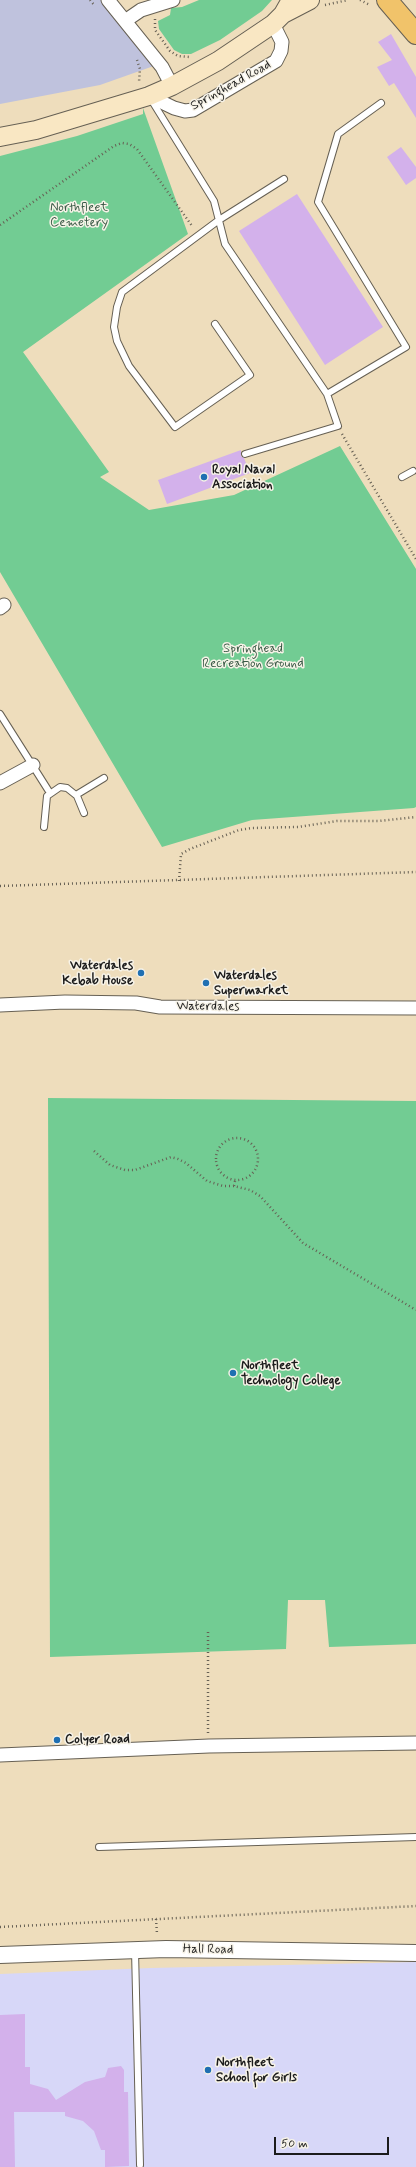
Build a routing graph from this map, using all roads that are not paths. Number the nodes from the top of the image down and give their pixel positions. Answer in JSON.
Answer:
{"nodes":[{"id":1,"x":108,"y":0,"type":"edge"},
{"id":2,"x":387,"y":0,"type":"edge"},
{"id":3,"x":168,"y":2,"type":"edge"},
{"id":4,"x":317,"y":3,"type":"edge"},
{"id":5,"x":282,"y":12,"type":"edge"},
{"id":6,"x":125,"y":21,"type":"junction"},
{"id":7,"x":416,"y":34,"type":"edge"},
{"id":8,"x":172,"y":86,"type":"junction"},
{"id":9,"x":149,"y":96,"type":"junction"},
{"id":10,"x":381,"y":103,"type":"dead end"},
{"id":11,"x":0,"y":137,"type":"edge"},
{"id":12,"x":284,"y":179,"type":"dead end"},
{"id":13,"x":219,"y":220,"type":"junction"},
{"id":14,"x":215,"y":324,"type":"dead end"},
{"id":15,"x":326,"y":394,"type":"junction"},
{"id":16,"x":245,"y":454,"type":"dead end"},
{"id":17,"x":413,"y":470,"type":"dead end"},
{"id":18,"x":402,"y":477,"type":"dead end"},
{"id":19,"x":0,"y":714,"type":"edge"},
{"id":20,"x":32,"y":765,"type":"junction"},
{"id":21,"x":104,"y":778,"type":"dead end"},
{"id":22,"x":0,"y":783,"type":"edge"},
{"id":23,"x":50,"y":793,"type":"junction"},
{"id":24,"x":76,"y":795,"type":"junction"},
{"id":25,"x":84,"y":813,"type":"dead end"},
{"id":26,"x":44,"y":827,"type":"dead end"},
{"id":27,"x":0,"y":1005,"type":"edge"},
{"id":28,"x":416,"y":1008,"type":"edge"},
{"id":29,"x":416,"y":1742,"type":"edge"},
{"id":30,"x":0,"y":1755,"type":"edge"},
{"id":31,"x":416,"y":1837,"type":"edge"},
{"id":32,"x":99,"y":1847,"type":"dead end"},
{"id":33,"x":135,"y":1950,"type":"junction"},
{"id":34,"x":416,"y":1953,"type":"edge"},
{"id":35,"x":0,"y":1955,"type":"edge"},
{"id":36,"x":140,"y":2165,"type":"dead end"}],
"edges":[{"from":1,"to":6,"type":"street"},
{"from":2,"to":7,"type":"main road"},
{"from":3,"to":6,"type":"street"},
{"from":4,"to":5,"type":"main road"},
{"from":5,"to":8,"type":"main road"},
{"from":5,"to":9,"type":"street","name":"Springhead Road"},
{"from":6,"to":8,"type":"street"},
{"from":8,"to":9,"type":"main road"},
{"from":9,"to":11,"type":"main road"},
{"from":9,"to":13,"type":"lane"},
{"from":10,"to":15,"type":"lane"},
{"from":12,"to":13,"type":"lane"},
{"from":13,"to":14,"type":"lane"},
{"from":13,"to":15,"type":"lane"},
{"from":15,"to":16,"type":"lane"},
{"from":17,"to":18,"type":"lane"},
{"from":19,"to":20,"type":"lane"},
{"from":20,"to":22,"type":"street"},
{"from":20,"to":23,"type":"lane"},
{"from":21,"to":24,"type":"lane"},
{"from":23,"to":24,"type":"lane"},
{"from":23,"to":26,"type":"lane"},
{"from":24,"to":25,"type":"lane"},
{"from":27,"to":28,"type":"street","name":"Waterdales"},
{"from":29,"to":30,"type":"street"},
{"from":31,"to":32,"type":"lane"},
{"from":33,"to":34,"type":"street","name":"Hall Road"},
{"from":33,"to":35,"type":"street","name":"Hall Road"},
{"from":33,"to":36,"type":"lane"}]}
